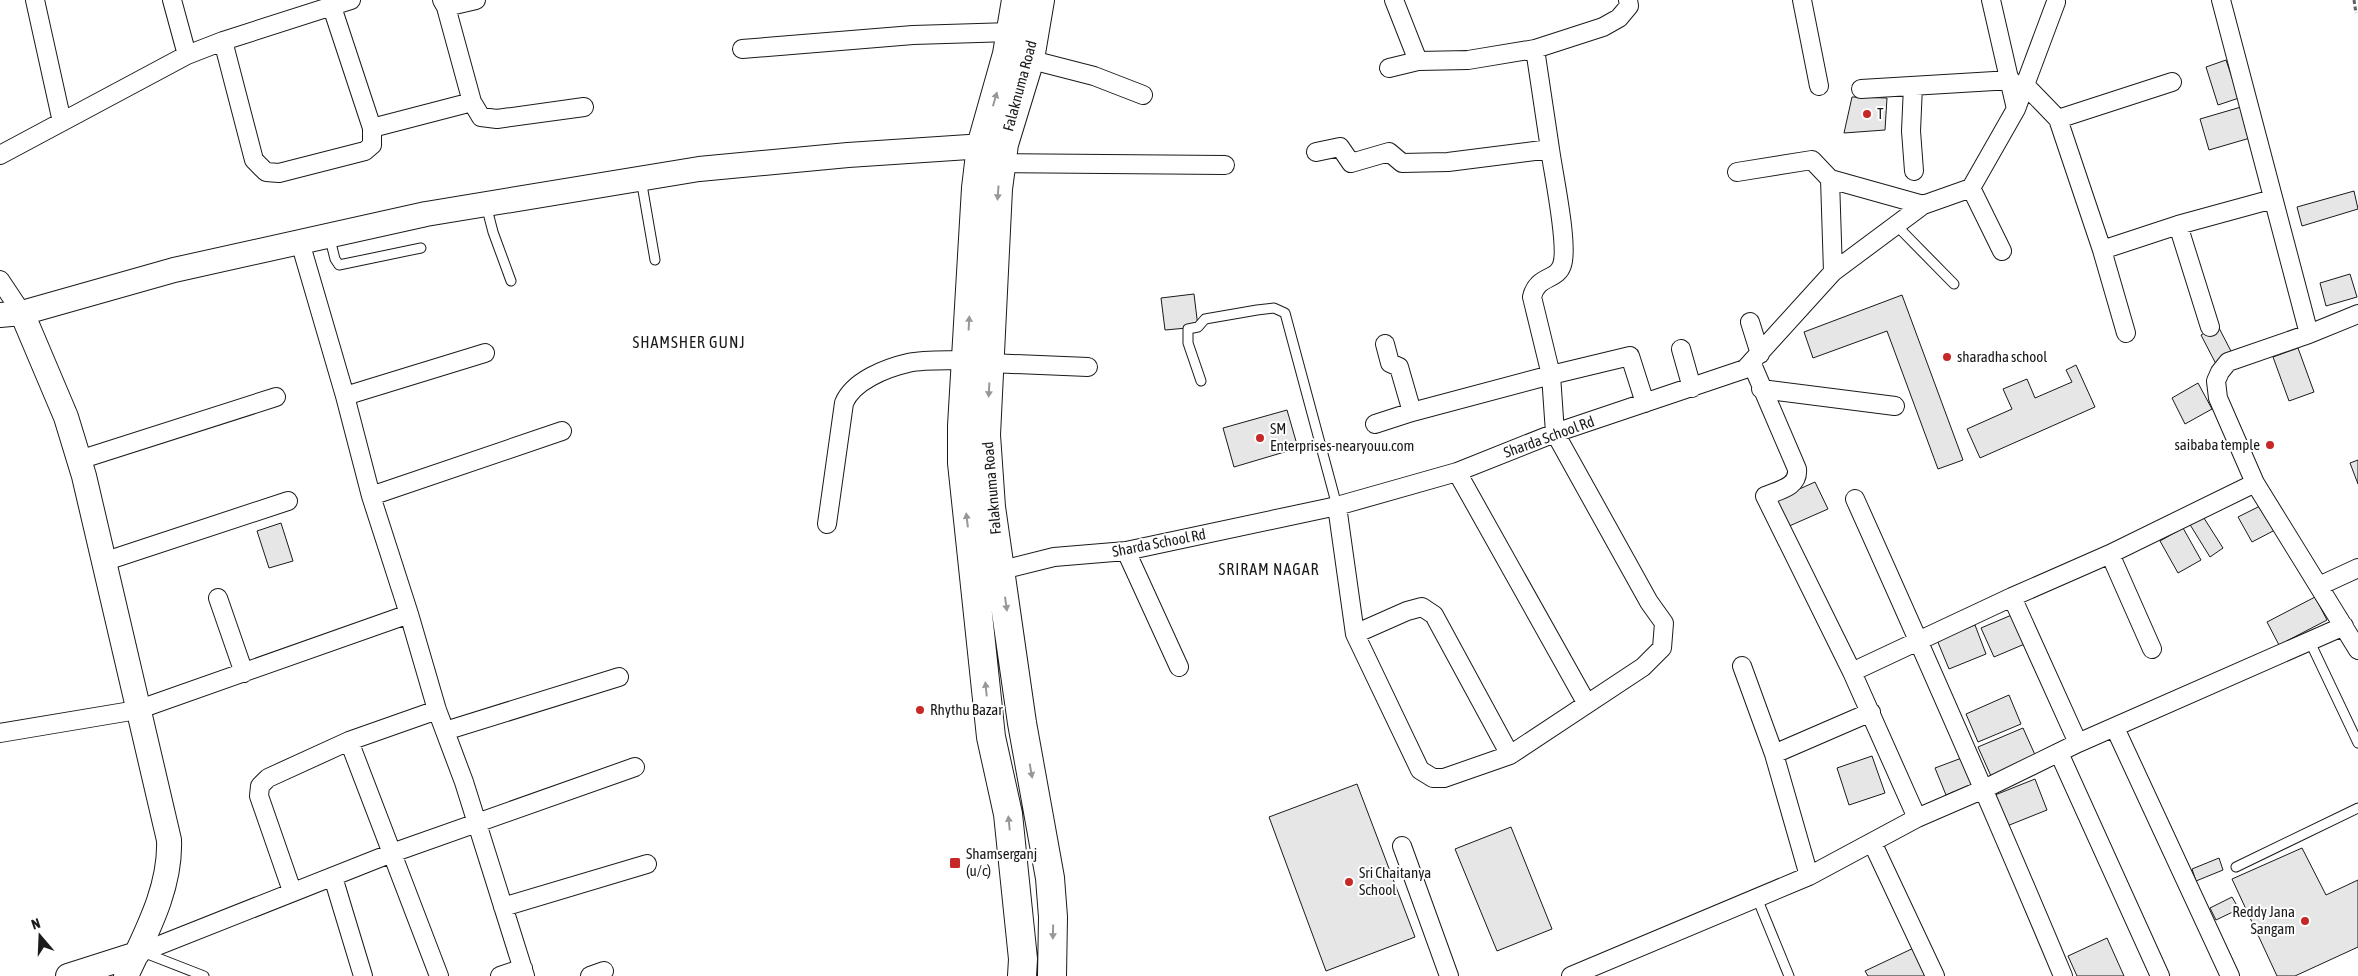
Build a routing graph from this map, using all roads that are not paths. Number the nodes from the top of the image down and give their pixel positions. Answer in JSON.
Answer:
{"nodes":[{"id":1,"x":35,"y":0,"type":"edge"},
{"id":2,"x":172,"y":0,"type":"edge"},
{"id":3,"x":351,"y":0,"type":"edge"},
{"id":4,"x":476,"y":0,"type":"edge"},
{"id":5,"x":1016,"y":0,"type":"edge"},
{"id":6,"x":1040,"y":0,"type":"edge"},
{"id":7,"x":1394,"y":0,"type":"edge"},
{"id":8,"x":1628,"y":0,"type":"edge"},
{"id":9,"x":1802,"y":0,"type":"edge"},
{"id":10,"x":1991,"y":0,"type":"edge"},
{"id":11,"x":2055,"y":0,"type":"edge"},
{"id":12,"x":2221,"y":0,"type":"edge"},
{"id":13,"x":444,"y":3,"type":"edge"},
{"id":14,"x":332,"y":7,"type":"junction"},
{"id":15,"x":223,"y":41,"type":"junction"},
{"id":16,"x":1016,"y":48,"type":"junction"},
{"id":17,"x":742,"y":49,"type":"dead end"},
{"id":18,"x":1535,"y":49,"type":"junction"},
{"id":19,"x":187,"y":55,"type":"junction"},
{"id":20,"x":1418,"y":61,"type":"junction"},
{"id":21,"x":1390,"y":68,"type":"dead end"},
{"id":22,"x":2172,"y":82,"type":"dead end"},
{"id":23,"x":2019,"y":83,"type":"junction"},
{"id":24,"x":1819,"y":86,"type":"dead end"},
{"id":25,"x":1913,"y":86,"type":"junction"},
{"id":26,"x":1861,"y":89,"type":"dead end"},
{"id":27,"x":1142,"y":95,"type":"dead end"},
{"id":28,"x":472,"y":102,"type":"junction"},
{"id":29,"x":584,"y":107,"type":"dead end"},
{"id":30,"x":2058,"y":119,"type":"junction"},
{"id":31,"x":62,"y":122,"type":"junction"},
{"id":32,"x":372,"y":128,"type":"junction"},
{"id":33,"x":1550,"y":149,"type":"junction"},
{"id":34,"x":996,"y":151,"type":"junction"},
{"id":35,"x":1316,"y":152,"type":"dead end"},
{"id":36,"x":0,"y":155,"type":"edge"},
{"id":37,"x":1225,"y":165,"type":"dead end"},
{"id":38,"x":1914,"y":171,"type":"dead end"},
{"id":39,"x":1737,"y":172,"type":"dead end"},
{"id":40,"x":1830,"y":178,"type":"junction"},
{"id":41,"x":641,"y":179,"type":"junction"},
{"id":42,"x":1971,"y":188,"type":"junction"},
{"id":43,"x":2273,"y":199,"type":"junction"},
{"id":44,"x":486,"y":204,"type":"junction"},
{"id":45,"x":1923,"y":205,"type":"junction"},
{"id":46,"x":1896,"y":225,"type":"junction"},
{"id":47,"x":2178,"y":225,"type":"junction"},
{"id":48,"x":329,"y":235,"type":"junction"},
{"id":49,"x":300,"y":242,"type":"junction"},
{"id":50,"x":422,"y":248,"type":"dead end"},
{"id":51,"x":2102,"y":250,"type":"junction"},
{"id":52,"x":2002,"y":251,"type":"dead end"},
{"id":53,"x":655,"y":260,"type":"dead end"},
{"id":54,"x":1833,"y":272,"type":"junction"},
{"id":55,"x":0,"y":280,"type":"edge"},
{"id":56,"x":511,"y":281,"type":"dead end"},
{"id":57,"x":1954,"y":284,"type":"dead end"},
{"id":58,"x":11,"y":314,"type":"edge"},
{"id":59,"x":2358,"y":314,"type":"edge"},
{"id":60,"x":1750,"y":322,"type":"dead end"},
{"id":61,"x":2210,"y":327,"type":"dead end"},
{"id":62,"x":2126,"y":333,"type":"dead end"},
{"id":63,"x":2308,"y":334,"type":"junction"},
{"id":64,"x":1385,"y":344,"type":"dead end"},
{"id":65,"x":1681,"y":349,"type":"dead end"},
{"id":66,"x":484,"y":353,"type":"dead end"},
{"id":67,"x":1756,"y":359,"type":"junction"},
{"id":68,"x":979,"y":362,"type":"junction"},
{"id":69,"x":1088,"y":366,"type":"dead end"},
{"id":70,"x":1551,"y":374,"type":"junction"},
{"id":71,"x":1201,"y":381,"type":"dead end"},
{"id":72,"x":1692,"y":388,"type":"junction"},
{"id":73,"x":1761,"y":389,"type":"junction"},
{"id":74,"x":276,"y":396,"type":"dead end"},
{"id":75,"x":345,"y":396,"type":"junction"},
{"id":76,"x":1645,"y":403,"type":"junction"},
{"id":77,"x":1895,"y":406,"type":"dead end"},
{"id":78,"x":1412,"y":412,"type":"junction"},
{"id":79,"x":1375,"y":424,"type":"dead end"},
{"id":80,"x":562,"y":431,"type":"dead end"},
{"id":81,"x":1556,"y":433,"type":"junction"},
{"id":82,"x":79,"y":460,"type":"junction"},
{"id":83,"x":1457,"y":472,"type":"junction"},
{"id":84,"x":2255,"y":483,"type":"junction"},
{"id":85,"x":371,"y":496,"type":"junction"},
{"id":86,"x":1854,"y":498,"type":"dead end"},
{"id":87,"x":288,"y":501,"type":"dead end"},
{"id":88,"x":1337,"y":506,"type":"junction"},
{"id":89,"x":827,"y":524,"type":"dead end"},
{"id":90,"x":1126,"y":551,"type":"junction"},
{"id":91,"x":2110,"y":554,"type":"junction"},
{"id":92,"x":103,"y":562,"type":"junction"},
{"id":93,"x":974,"y":568,"type":"junction"},
{"id":94,"x":2358,"y":568,"type":"edge"},
{"id":95,"x":1002,"y":570,"type":"junction"},
{"id":96,"x":2319,"y":586,"type":"junction"},
{"id":97,"x":2012,"y":597,"type":"junction"},
{"id":98,"x":218,"y":598,"type":"dead end"},
{"id":99,"x":409,"y":614,"type":"junction"},
{"id":100,"x":2344,"y":626,"type":"junction"},
{"id":101,"x":1355,"y":634,"type":"junction"},
{"id":102,"x":1918,"y":641,"type":"junction"},
{"id":103,"x":2310,"y":642,"type":"junction"},
{"id":104,"x":2152,"y":649,"type":"dead end"},
{"id":105,"x":2358,"y":650,"type":"edge"},
{"id":106,"x":1742,"y":666,"type":"dead end"},
{"id":107,"x":1179,"y":667,"type":"dead end"},
{"id":108,"x":1852,"y":672,"type":"junction"},
{"id":109,"x":244,"y":673,"type":"junction"},
{"id":110,"x":619,"y":676,"type":"dead end"},
{"id":111,"x":1587,"y":704,"type":"junction"},
{"id":112,"x":137,"y":710,"type":"junction"},
{"id":113,"x":437,"y":710,"type":"junction"},
{"id":114,"x":1871,"y":712,"type":"junction"},
{"id":115,"x":2115,"y":728,"type":"junction"},
{"id":116,"x":445,"y":731,"type":"junction"},
{"id":117,"x":0,"y":733,"type":"edge"},
{"id":118,"x":349,"y":741,"type":"junction"},
{"id":119,"x":2078,"y":743,"type":"junction"},
{"id":120,"x":2358,"y":743,"type":"edge"},
{"id":121,"x":2059,"y":753,"type":"junction"},
{"id":122,"x":1774,"y":754,"type":"junction"},
{"id":123,"x":1510,"y":755,"type":"junction"},
{"id":124,"x":635,"y":768,"type":"dead end"},
{"id":125,"x":1984,"y":789,"type":"junction"},
{"id":126,"x":2358,"y":808,"type":"edge"},
{"id":127,"x":1917,"y":818,"type":"junction"},
{"id":128,"x":477,"y":823,"type":"junction"},
{"id":129,"x":1872,"y":842,"type":"junction"},
{"id":130,"x":1402,"y":846,"type":"dead end"},
{"id":131,"x":392,"y":853,"type":"junction"},
{"id":132,"x":647,"y":864,"type":"dead end"},
{"id":133,"x":2236,"y":867,"type":"dead end"},
{"id":134,"x":1809,"y":876,"type":"junction"},
{"id":135,"x":333,"y":877,"type":"junction"},
{"id":136,"x":292,"y":891,"type":"junction"},
{"id":137,"x":1757,"y":898,"type":"junction"},
{"id":138,"x":503,"y":907,"type":"junction"},
{"id":139,"x":140,"y":953,"type":"junction"},
{"id":140,"x":524,"y":972,"type":"edge"},
{"id":141,"x":68,"y":976,"type":"edge"},
{"id":142,"x":126,"y":976,"type":"edge"},
{"id":143,"x":204,"y":976,"type":"edge"},
{"id":144,"x":363,"y":976,"type":"edge"},
{"id":145,"x":438,"y":976,"type":"edge"},
{"id":146,"x":500,"y":976,"type":"edge"},
{"id":147,"x":1022,"y":976,"type":"edge"},
{"id":148,"x":1052,"y":976,"type":"edge"},
{"id":149,"x":1449,"y":976,"type":"edge"},
{"id":150,"x":1571,"y":976,"type":"edge"},
{"id":151,"x":1789,"y":976,"type":"edge"},
{"id":152,"x":1934,"y":976,"type":"edge"},
{"id":153,"x":2063,"y":976,"type":"edge"},
{"id":154,"x":2160,"y":976,"type":"edge"},
{"id":155,"x":2230,"y":976,"type":"edge"}],
"edges":[{"from":1,"to":31,"type":"street"},
{"from":2,"to":19,"type":"street"},
{"from":3,"to":14,"type":"street"},
{"from":4,"to":13,"type":"street"},
{"from":5,"to":16,"type":"highway","name":"Falaknuma Road"},
{"from":6,"to":16,"type":"highway","name":"Falaknuma Road"},
{"from":7,"to":20,"type":"street"},
{"from":8,"to":18,"type":"street"},
{"from":9,"to":24,"type":"street"},
{"from":10,"to":23,"type":"street"},
{"from":11,"to":23,"type":"street"},
{"from":12,"to":43,"type":"street"},
{"from":13,"to":28,"type":"street"},
{"from":14,"to":15,"type":"street"},
{"from":14,"to":32,"type":"street"},
{"from":15,"to":19,"type":"street"},
{"from":15,"to":32,"type":"street"},
{"from":16,"to":17,"type":"street"},
{"from":16,"to":27,"type":"street"},
{"from":16,"to":34,"type":"highway","name":"Falaknuma Road"},
{"from":18,"to":20,"type":"street"},
{"from":18,"to":33,"type":"street"},
{"from":19,"to":31,"type":"street"},
{"from":20,"to":21,"type":"street"},
{"from":22,"to":30,"type":"street"},
{"from":23,"to":25,"type":"street"},
{"from":23,"to":30,"type":"street"},
{"from":23,"to":42,"type":"street"},
{"from":25,"to":26,"type":"street"},
{"from":25,"to":38,"type":"street"},
{"from":28,"to":29,"type":"street"},
{"from":28,"to":32,"type":"street"},
{"from":30,"to":51,"type":"street"},
{"from":31,"to":36,"type":"street"},
{"from":33,"to":35,"type":"street"},
{"from":33,"to":70,"type":"street"},
{"from":34,"to":37,"type":"street"},
{"from":34,"to":41,"type":"main road"},
{"from":34,"to":68,"type":"highway","name":"Falaknuma Road"},
{"from":39,"to":40,"type":"street"},
{"from":40,"to":45,"type":"street"},
{"from":40,"to":54,"type":"street"},
{"from":41,"to":44,"type":"main road"},
{"from":41,"to":53,"type":"lane"},
{"from":42,"to":45,"type":"street","name":"Sharda School Rd"},
{"from":42,"to":52,"type":"street"},
{"from":43,"to":47,"type":"street"},
{"from":43,"to":63,"type":"street"},
{"from":44,"to":48,"type":"main road"},
{"from":44,"to":56,"type":"lane"},
{"from":45,"to":46,"type":"street","name":"Sharda School Rd"},
{"from":46,"to":54,"type":"street","name":"Sharda School Rd"},
{"from":46,"to":57,"type":"lane"},
{"from":47,"to":51,"type":"street"},
{"from":47,"to":61,"type":"street"},
{"from":48,"to":49,"type":"main road"},
{"from":48,"to":50,"type":"lane"},
{"from":49,"to":58,"type":"main road"},
{"from":49,"to":75,"type":"street"},
{"from":51,"to":62,"type":"street"},
{"from":54,"to":67,"type":"street","name":"Sharda School Rd"},
{"from":55,"to":58,"type":"street"},
{"from":58,"to":82,"type":"main road"},
{"from":59,"to":63,"type":"street"},
{"from":60,"to":67,"type":"street"},
{"from":63,"to":84,"type":"street"},
{"from":64,"to":78,"type":"street"},
{"from":65,"to":72,"type":"street"},
{"from":66,"to":75,"type":"street"},
{"from":67,"to":72,"type":"street","name":"Sharda School Rd"},
{"from":67,"to":73,"type":"street"},
{"from":68,"to":69,"type":"street"},
{"from":68,"to":89,"type":"street"},
{"from":93,"to":68,"type":"highway","name":"Falaknuma Road","one_way":true},
{"from":68,"to":95,"type":"highway","name":"Falaknuma Road","one_way":true},
{"from":70,"to":76,"type":"street"},
{"from":70,"to":78,"type":"street"},
{"from":70,"to":81,"type":"street"},
{"from":71,"to":88,"type":"lane"},
{"from":72,"to":76,"type":"street","name":"Sharda School Rd"},
{"from":73,"to":77,"type":"street"},
{"from":73,"to":108,"type":"street"},
{"from":74,"to":82,"type":"street"},
{"from":75,"to":85,"type":"street"},
{"from":76,"to":81,"type":"street","name":"Sharda School Rd"},
{"from":78,"to":79,"type":"street"},
{"from":80,"to":85,"type":"street"},
{"from":81,"to":83,"type":"street","name":"Sharda School Rd"},
{"from":81,"to":111,"type":"street"},
{"from":82,"to":92,"type":"main road"},
{"from":83,"to":88,"type":"street","name":"Sharda School Rd"},
{"from":83,"to":111,"type":"street"},
{"from":84,"to":91,"type":"street"},
{"from":84,"to":96,"type":"street"},
{"from":85,"to":99,"type":"street"},
{"from":86,"to":102,"type":"street"},
{"from":87,"to":92,"type":"street"},
{"from":88,"to":90,"type":"street","name":"Sharda School Rd"},
{"from":88,"to":101,"type":"street"},
{"from":90,"to":95,"type":"street","name":"Sharda School Rd"},
{"from":90,"to":107,"type":"street"},
{"from":91,"to":97,"type":"street"},
{"from":91,"to":104,"type":"street"},
{"from":92,"to":112,"type":"main road"},
{"from":93,"to":95,"type":"street","name":"Sharda School Rd"},
{"from":147,"to":93,"type":"highway","name":"Falaknuma Road","one_way":true},
{"from":94,"to":96,"type":"street"},
{"from":95,"to":148,"type":"highway","name":"Falaknuma Road","one_way":true},
{"from":96,"to":100,"type":"street"},
{"from":97,"to":102,"type":"street"},
{"from":97,"to":119,"type":"street"},
{"from":98,"to":109,"type":"street"},
{"from":99,"to":109,"type":"street"},
{"from":99,"to":113,"type":"street"},
{"from":100,"to":103,"type":"street"},
{"from":100,"to":105,"type":"street"},
{"from":101,"to":123,"type":"street"},
{"from":101,"to":123,"type":"street"},
{"from":102,"to":108,"type":"street"},
{"from":102,"to":125,"type":"street"},
{"from":103,"to":115,"type":"street"},
{"from":103,"to":120,"type":"lane"},
{"from":106,"to":122,"type":"street"},
{"from":108,"to":114,"type":"street"},
{"from":109,"to":112,"type":"street"},
{"from":110,"to":116,"type":"street"},
{"from":111,"to":123,"type":"street"},
{"from":112,"to":117,"type":"street"},
{"from":112,"to":139,"type":"main road"},
{"from":113,"to":116,"type":"street"},
{"from":113,"to":118,"type":"street"},
{"from":114,"to":122,"type":"street"},
{"from":114,"to":127,"type":"street"},
{"from":115,"to":119,"type":"street"},
{"from":115,"to":155,"type":"street"},
{"from":116,"to":128,"type":"street"},
{"from":118,"to":131,"type":"street"},
{"from":118,"to":136,"type":"street"},
{"from":119,"to":121,"type":"street"},
{"from":121,"to":125,"type":"street"},
{"from":121,"to":154,"type":"street"},
{"from":122,"to":134,"type":"street"},
{"from":124,"to":128,"type":"street"},
{"from":125,"to":127,"type":"street"},
{"from":125,"to":153,"type":"street"},
{"from":126,"to":133,"type":"lane"},
{"from":127,"to":129,"type":"street"},
{"from":128,"to":131,"type":"street"},
{"from":128,"to":138,"type":"street"},
{"from":129,"to":134,"type":"street"},
{"from":129,"to":152,"type":"street"},
{"from":130,"to":149,"type":"street"},
{"from":131,"to":135,"type":"street"},
{"from":131,"to":145,"type":"street"},
{"from":132,"to":138,"type":"street"},
{"from":134,"to":137,"type":"street"},
{"from":135,"to":136,"type":"street"},
{"from":135,"to":144,"type":"street"},
{"from":136,"to":139,"type":"street"},
{"from":137,"to":150,"type":"street"},
{"from":137,"to":151,"type":"lane"},
{"from":138,"to":140,"type":"street"},
{"from":139,"to":141,"type":"main road"},
{"from":139,"to":142,"type":"main road"},
{"from":139,"to":143,"type":"lane"},
{"from":140,"to":146,"type":"street"}]}
